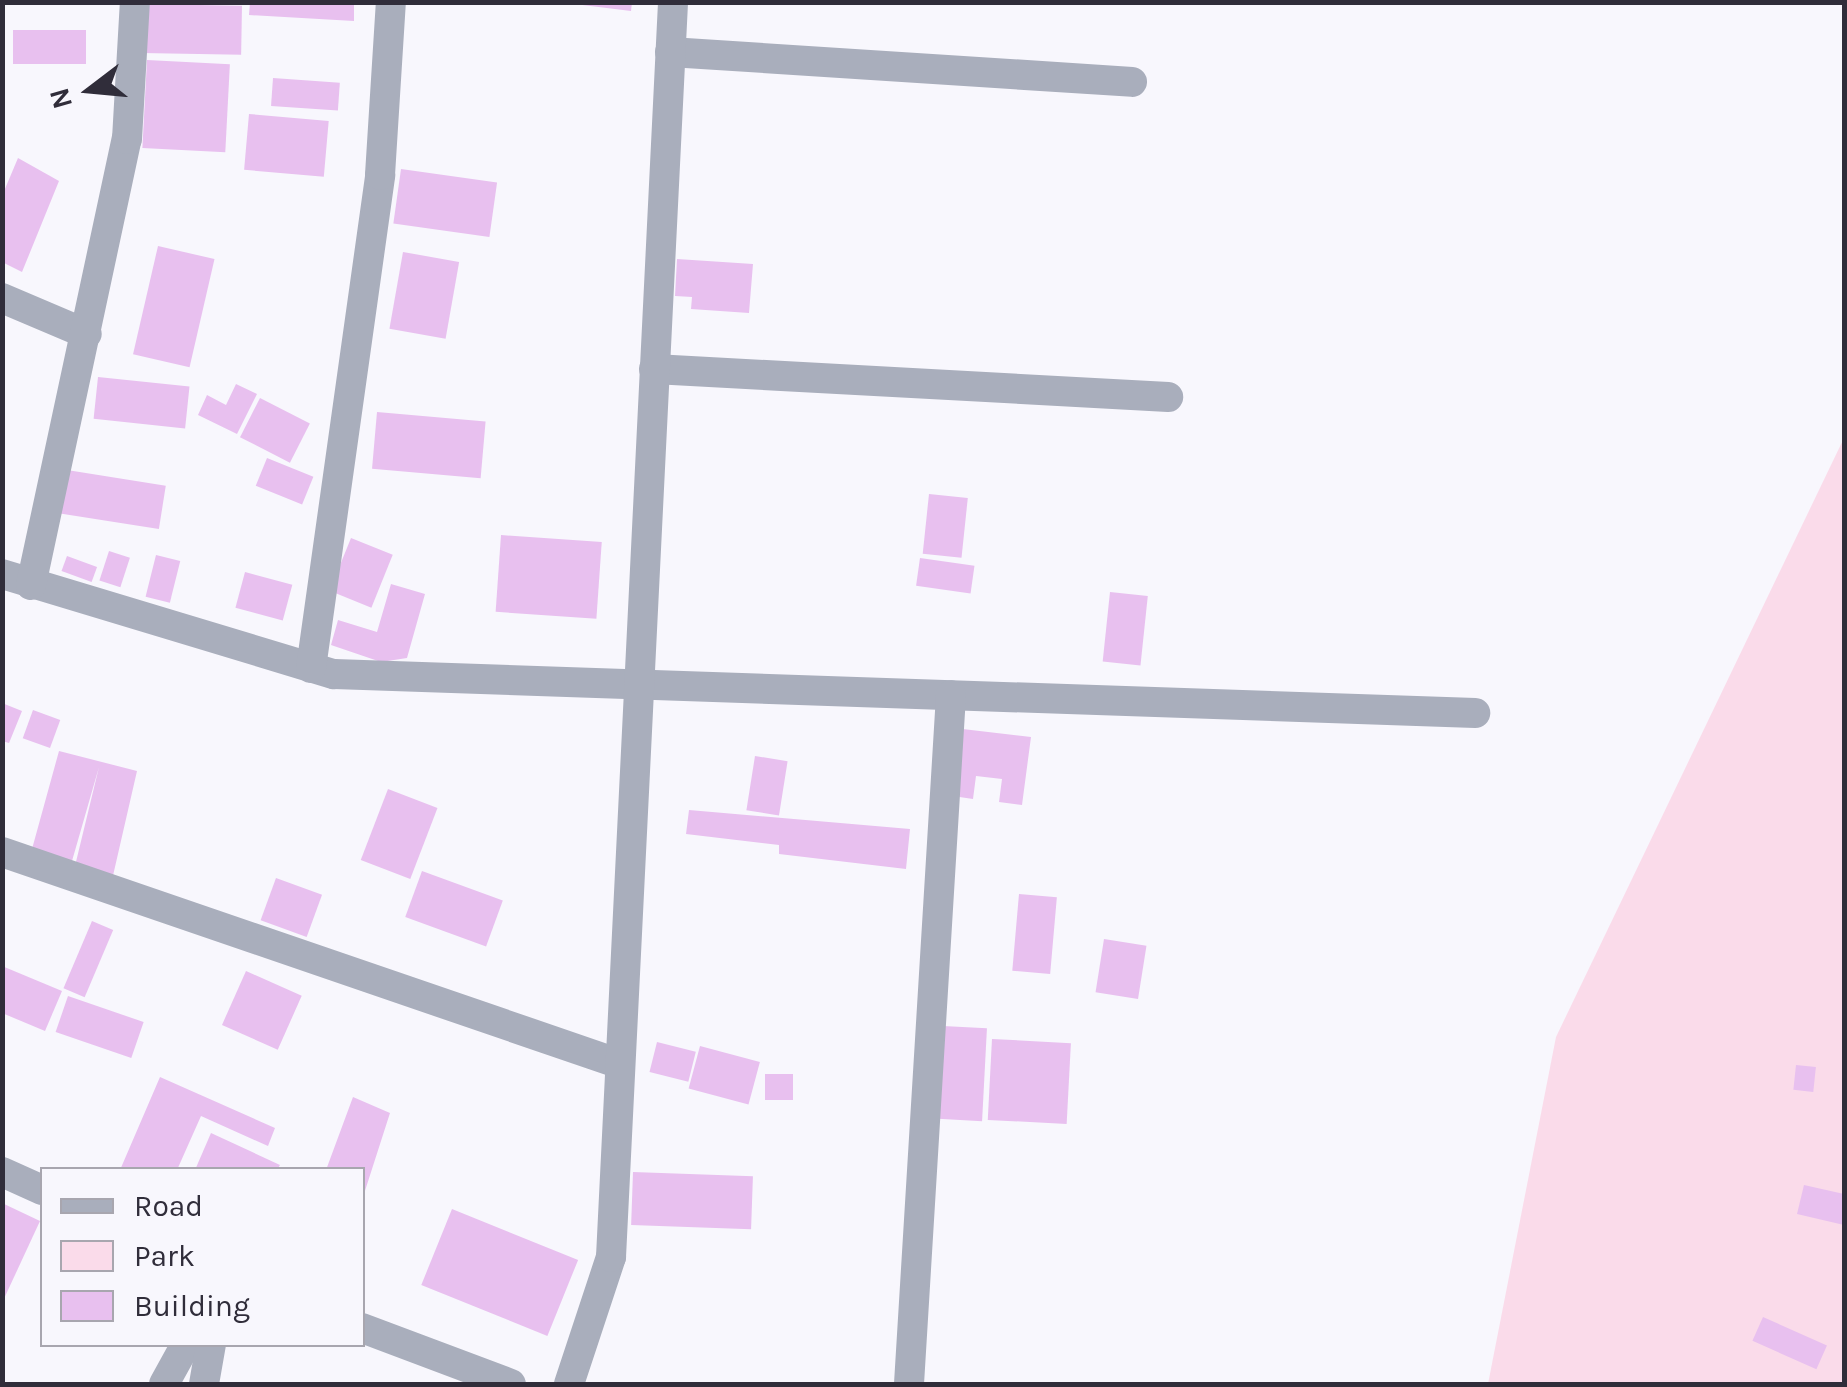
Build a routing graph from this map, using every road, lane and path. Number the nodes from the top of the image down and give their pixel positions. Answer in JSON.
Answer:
{"nodes":[{"id":1,"x":135,"y":2,"type":"edge"},
{"id":2,"x":391,"y":2,"type":"edge"},
{"id":3,"x":673,"y":2,"type":"edge"},
{"id":4,"x":670,"y":52,"type":"junction"},
{"id":5,"x":1132,"y":82,"type":"dead end"},
{"id":6,"x":2,"y":298,"type":"edge"},
{"id":7,"x":87,"y":334,"type":"junction"},
{"id":8,"x":654,"y":369,"type":"junction"},
{"id":9,"x":1168,"y":398,"type":"dead end"},
{"id":10,"x":17,"y":579,"type":"edge"},
{"id":11,"x":311,"y":668,"type":"junction"},
{"id":12,"x":639,"y":685,"type":"junction"},
{"id":13,"x":951,"y":695,"type":"junction"},
{"id":14,"x":1474,"y":713,"type":"dead end"},
{"id":15,"x":2,"y":852,"type":"edge"},
{"id":16,"x":620,"y":1064,"type":"junction"},
{"id":17,"x":2,"y":1172,"type":"edge"},
{"id":18,"x":40,"y":1189,"type":"edge"},
{"id":19,"x":365,"y":1330,"type":"edge"},
{"id":20,"x":184,"y":1347,"type":"edge"},
{"id":21,"x":210,"y":1347,"type":"edge"},
{"id":22,"x":580,"y":1351,"type":"junction"},
{"id":23,"x":440,"y":1373,"type":"edge"},
{"id":24,"x":164,"y":1384,"type":"edge"},
{"id":25,"x":204,"y":1384,"type":"edge"},
{"id":26,"x":512,"y":1384,"type":"edge"},
{"id":27,"x":569,"y":1384,"type":"edge"},
{"id":28,"x":590,"y":1384,"type":"edge"},
{"id":29,"x":909,"y":1384,"type":"edge"}],
"edges":[{"from":1,"to":7,"type":"street"},
{"from":2,"to":11,"type":"street"},
{"from":3,"to":4,"type":"street"},
{"from":4,"to":5,"type":"street"},
{"from":4,"to":8,"type":"street"},
{"from":6,"to":7,"type":"street"},
{"from":7,"to":10,"type":"street"},
{"from":8,"to":9,"type":"street"},
{"from":8,"to":12,"type":"street"},
{"from":10,"to":11,"type":"street"},
{"from":11,"to":12,"type":"street"},
{"from":12,"to":13,"type":"street"},
{"from":12,"to":16,"type":"street"},
{"from":13,"to":14,"type":"street"},
{"from":13,"to":29,"type":"street"},
{"from":15,"to":16,"type":"street"},
{"from":16,"to":22,"type":"street"},
{"from":17,"to":18,"type":"street"},
{"from":19,"to":23,"type":"street"},
{"from":20,"to":24,"type":"street"},
{"from":21,"to":25,"type":"street"},
{"from":22,"to":27,"type":"street"},
{"from":22,"to":28,"type":"street"},
{"from":23,"to":26,"type":"street"}]}
